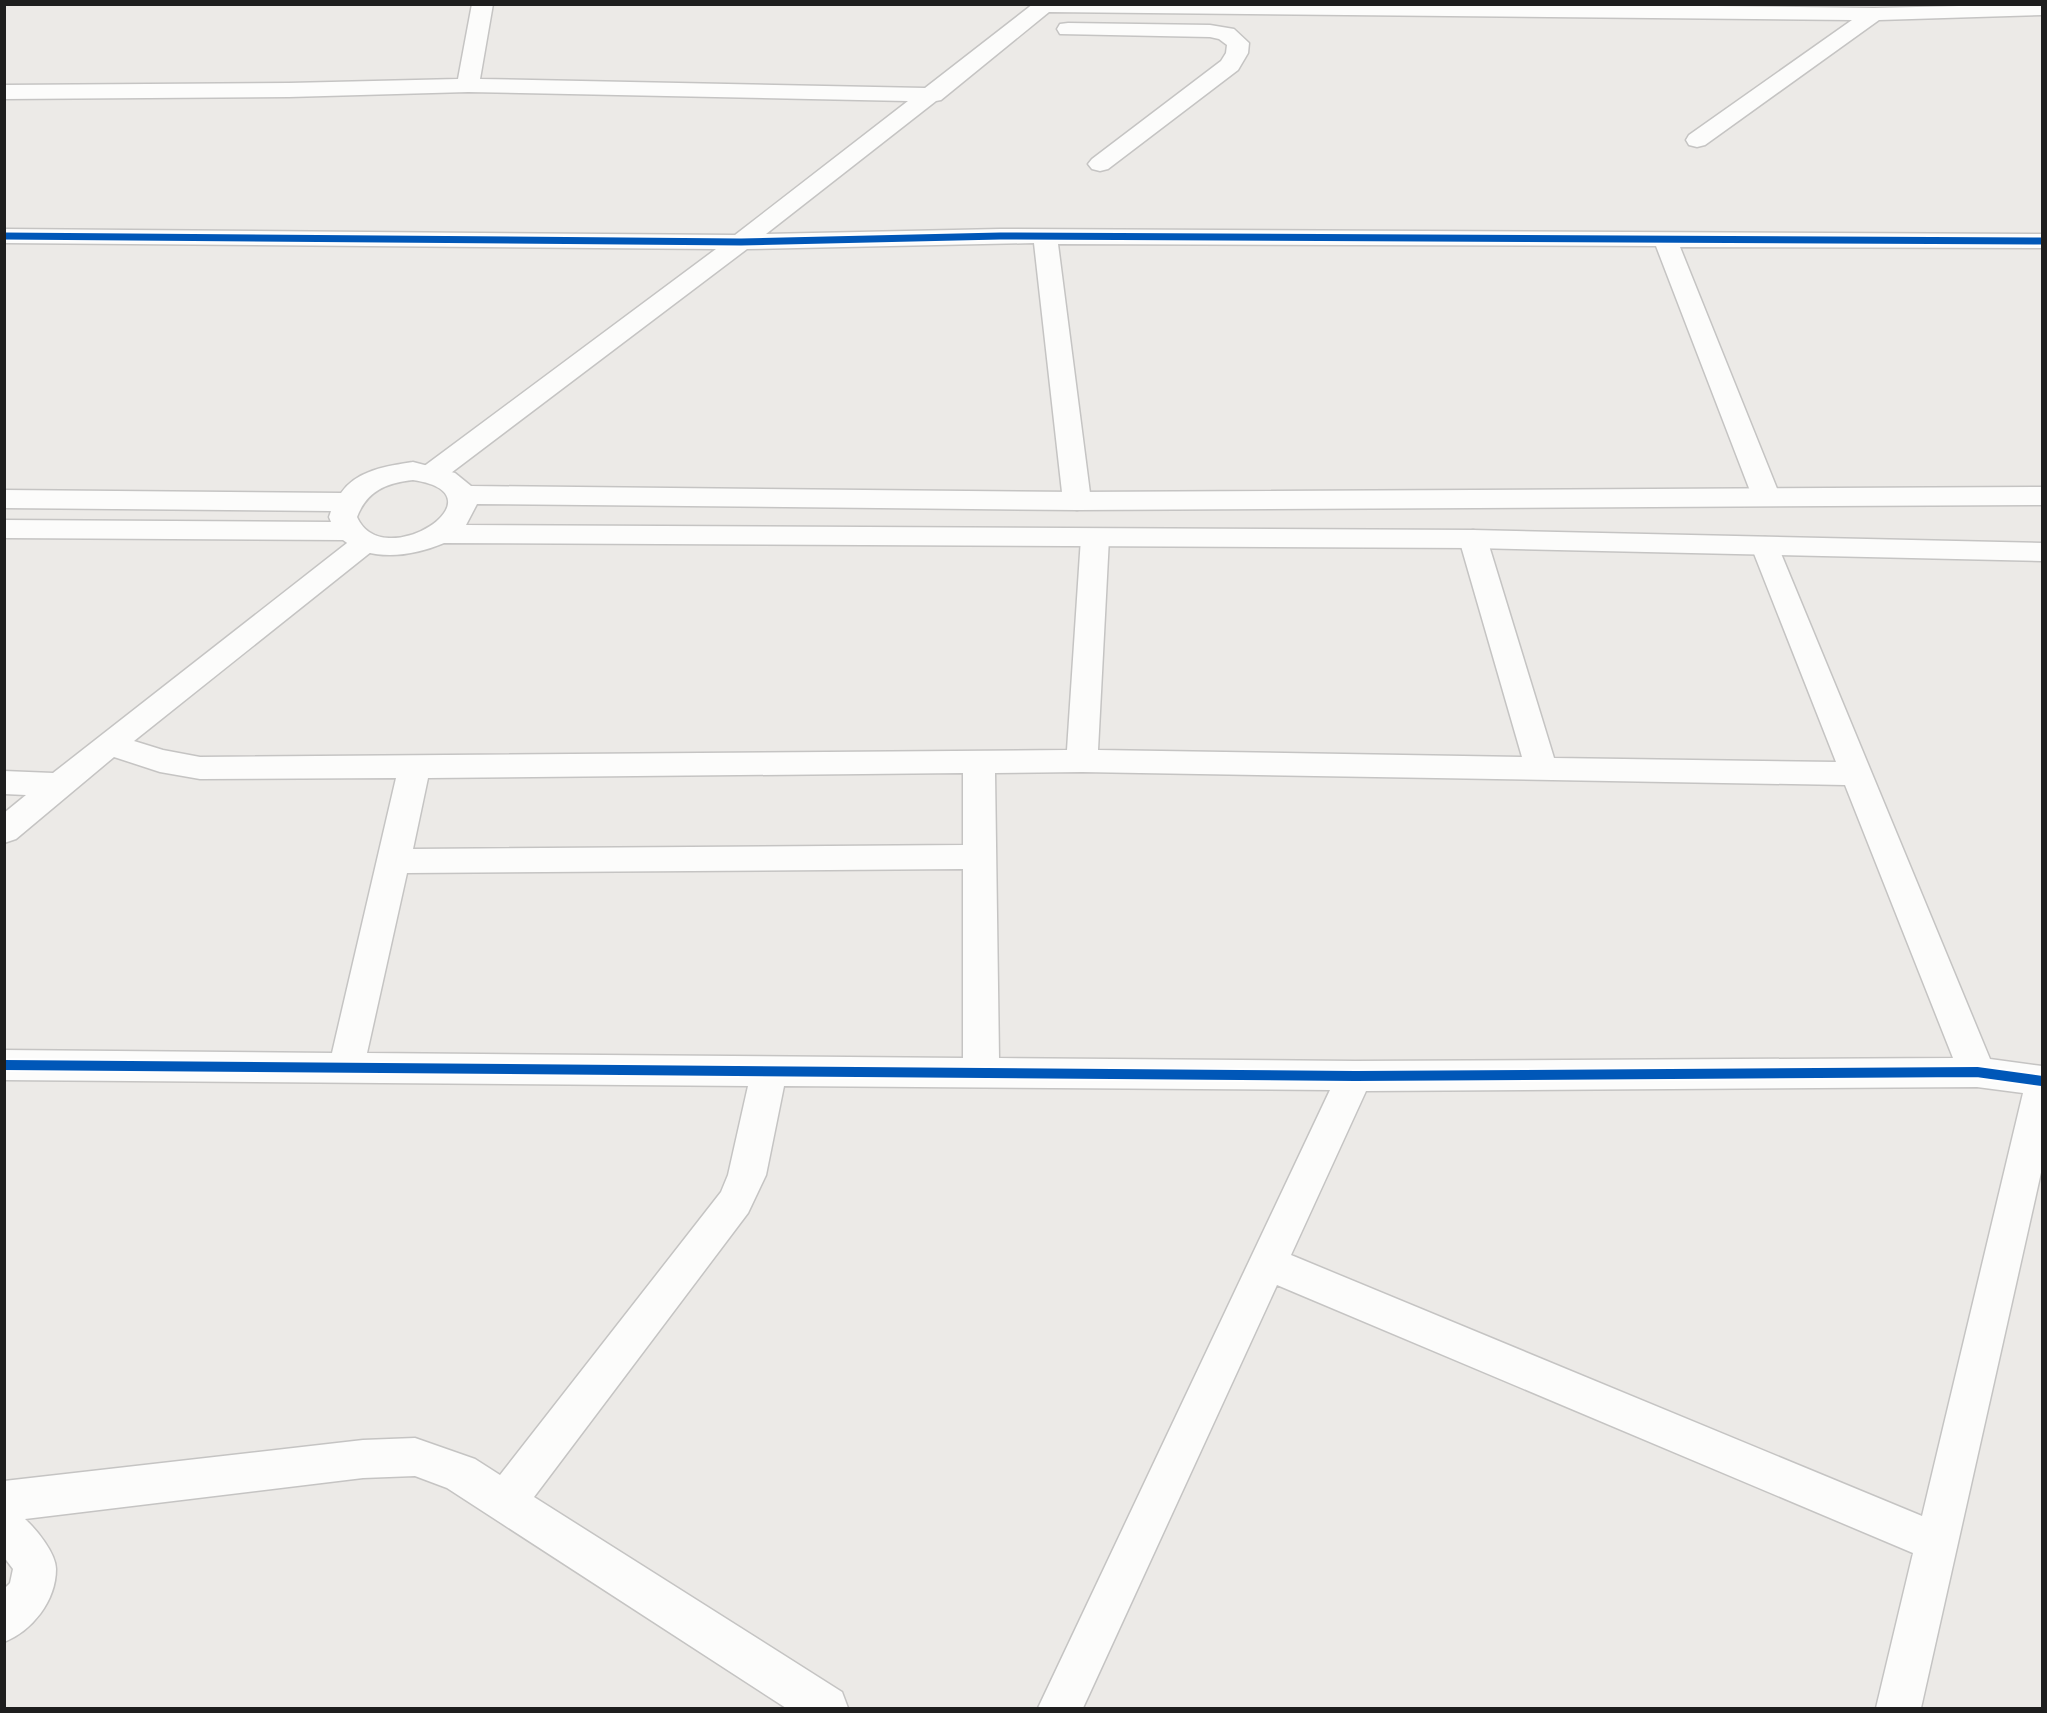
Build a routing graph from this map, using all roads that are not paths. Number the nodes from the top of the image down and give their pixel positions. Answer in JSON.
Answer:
{"nodes":[{"id":1,"x":483,"y":4,"type":"edge"},
{"id":2,"x":1046,"y":5,"type":"edge"},
{"id":3,"x":2043,"y":9,"type":"edge"},
{"id":4,"x":1874,"y":14,"type":"junction"},
{"id":5,"x":1018,"y":28,"type":"junction"},
{"id":6,"x":468,"y":85,"type":"junction"},
{"id":7,"x":4,"y":92,"type":"edge"},
{"id":8,"x":933,"y":95,"type":"junction"},
{"id":9,"x":1697,"y":140,"type":"dead end"},
{"id":10,"x":1100,"y":164,"type":"dead end"},
{"id":11,"x":4,"y":236,"type":"edge"},
{"id":12,"x":1045,"y":236,"type":"junction"},
{"id":13,"x":1666,"y":241,"type":"junction"},
{"id":14,"x":2043,"y":241,"type":"edge"},
{"id":15,"x":741,"y":242,"type":"junction"},
{"id":16,"x":433,"y":473,"type":"junction"},
{"id":17,"x":463,"y":495,"type":"junction"},
{"id":18,"x":1766,"y":496,"type":"junction"},
{"id":19,"x":1853,"y":496,"type":"junction"},
{"id":20,"x":2043,"y":496,"type":"edge"},
{"id":21,"x":4,"y":499,"type":"edge"},
{"id":22,"x":1077,"y":501,"type":"junction"},
{"id":23,"x":347,"y":502,"type":"junction"},
{"id":24,"x":4,"y":529,"type":"edge"},
{"id":25,"x":439,"y":534,"type":"junction"},
{"id":26,"x":358,"y":536,"type":"junction"},
{"id":27,"x":1095,"y":538,"type":"junction"},
{"id":28,"x":1473,"y":539,"type":"junction"},
{"id":29,"x":1765,"y":546,"type":"junction"},
{"id":30,"x":1877,"y":549,"type":"junction"},
{"id":31,"x":2043,"y":552,"type":"edge"},
{"id":32,"x":109,"y":744,"type":"junction"},
{"id":33,"x":980,"y":761,"type":"junction"},
{"id":34,"x":1082,"y":761,"type":"junction"},
{"id":35,"x":415,"y":766,"type":"junction"},
{"id":36,"x":1542,"y":770,"type":"junction"},
{"id":37,"x":1855,"y":774,"type":"junction"},
{"id":38,"x":4,"y":782,"type":"edge"},
{"id":39,"x":60,"y":785,"type":"junction"},
{"id":40,"x":4,"y":831,"type":"edge"},
{"id":41,"x":979,"y":858,"type":"junction"},
{"id":42,"x":393,"y":861,"type":"junction"},
{"id":43,"x":4,"y":1065,"type":"edge"},
{"id":44,"x":346,"y":1068,"type":"junction"},
{"id":45,"x":769,"y":1071,"type":"junction"},
{"id":46,"x":981,"y":1072,"type":"junction"},
{"id":47,"x":1977,"y":1072,"type":"junction"},
{"id":48,"x":1355,"y":1076,"type":"junction"},
{"id":49,"x":2043,"y":1081,"type":"edge"},
{"id":50,"x":2043,"y":1089,"type":"edge"},
{"id":51,"x":1267,"y":1263,"type":"junction"},
{"id":52,"x":4,"y":1501,"type":"edge"},
{"id":53,"x":506,"y":1502,"type":"junction"},
{"id":54,"x":4,"y":1528,"type":"edge"},
{"id":55,"x":1938,"y":1543,"type":"junction"},
{"id":56,"x":4,"y":1621,"type":"edge"},
{"id":57,"x":826,"y":1708,"type":"edge"},
{"id":58,"x":1060,"y":1708,"type":"edge"},
{"id":59,"x":1899,"y":1708,"type":"edge"}],
"edges":[{"from":1,"to":6,"type":"street"},
{"from":2,"to":4,"type":"street"},
{"from":2,"to":5,"type":"street"},
{"from":3,"to":4,"type":"street"},
{"from":4,"to":9,"type":"street"},
{"from":5,"to":8,"type":"street"},
{"from":5,"to":10,"type":"street"},
{"from":6,"to":7,"type":"street"},
{"from":6,"to":8,"type":"street"},
{"from":8,"to":15,"type":"street"},
{"from":11,"to":15,"type":"street"},
{"from":12,"to":13,"type":"street"},
{"from":12,"to":15,"type":"street"},
{"from":12,"to":22,"type":"street"},
{"from":13,"to":14,"type":"street"},
{"from":13,"to":18,"type":"street"},
{"from":15,"to":16,"type":"street"},
{"from":16,"to":17,"type":"street"},
{"from":16,"to":23,"type":"street"},
{"from":17,"to":22,"type":"street"},
{"from":17,"to":25,"type":"street"},
{"from":18,"to":19,"type":"street"},
{"from":18,"to":22,"type":"street"},
{"from":19,"to":20,"type":"street"},
{"from":19,"to":30,"type":"street"},
{"from":21,"to":23,"type":"street"},
{"from":23,"to":26,"type":"street"},
{"from":24,"to":26,"type":"street"},
{"from":25,"to":26,"type":"street"},
{"from":25,"to":27,"type":"street"},
{"from":26,"to":32,"type":"street"},
{"from":27,"to":28,"type":"street"},
{"from":27,"to":34,"type":"street"},
{"from":28,"to":29,"type":"street"},
{"from":28,"to":36,"type":"street"},
{"from":29,"to":30,"type":"street"},
{"from":29,"to":37,"type":"street"},
{"from":30,"to":31,"type":"street"},
{"from":32,"to":35,"type":"street"},
{"from":32,"to":39,"type":"street"},
{"from":33,"to":34,"type":"street"},
{"from":33,"to":35,"type":"street"},
{"from":33,"to":41,"type":"street"},
{"from":34,"to":36,"type":"street"},
{"from":35,"to":42,"type":"street"},
{"from":36,"to":37,"type":"street"},
{"from":37,"to":47,"type":"street"},
{"from":38,"to":39,"type":"street"},
{"from":39,"to":40,"type":"street"},
{"from":41,"to":42,"type":"street"},
{"from":41,"to":46,"type":"street"},
{"from":42,"to":44,"type":"street"},
{"from":43,"to":44,"type":"street"},
{"from":44,"to":45,"type":"street"},
{"from":45,"to":46,"type":"street"},
{"from":45,"to":53,"type":"street"},
{"from":46,"to":48,"type":"street"},
{"from":47,"to":48,"type":"street"},
{"from":47,"to":49,"type":"street"},
{"from":48,"to":51,"type":"street"},
{"from":50,"to":55,"type":"street"},
{"from":51,"to":55,"type":"street"},
{"from":51,"to":58,"type":"street"},
{"from":52,"to":53,"type":"street"},
{"from":53,"to":57,"type":"street"},
{"from":54,"to":56,"type":"street"},
{"from":55,"to":59,"type":"street"}]}
